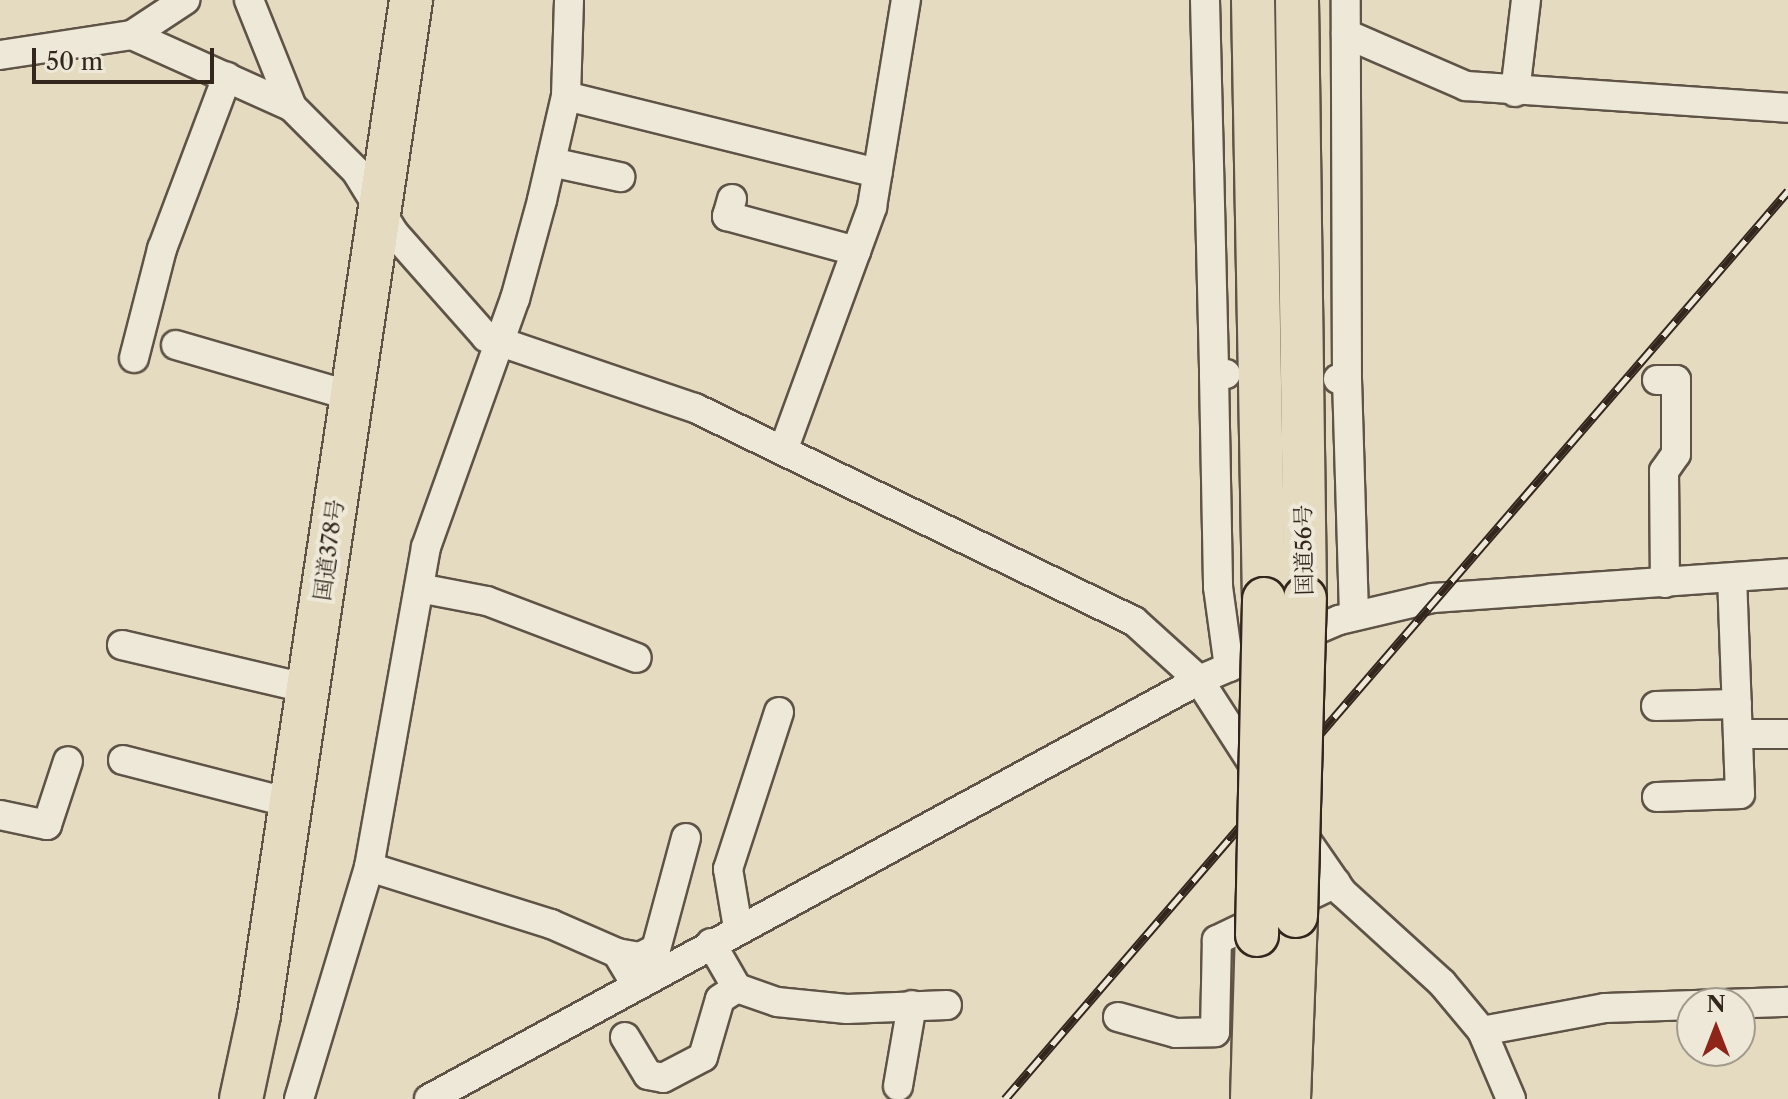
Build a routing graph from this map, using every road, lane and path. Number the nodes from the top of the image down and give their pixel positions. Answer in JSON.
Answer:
{"nodes":[{"id":1,"x":185,"y":0,"type":"edge"},
{"id":2,"x":249,"y":0,"type":"edge"},
{"id":3,"x":411,"y":0,"type":"edge"},
{"id":4,"x":569,"y":0,"type":"edge"},
{"id":5,"x":906,"y":0,"type":"edge"},
{"id":6,"x":1205,"y":0,"type":"edge"},
{"id":7,"x":1253,"y":0,"type":"edge"},
{"id":8,"x":1297,"y":0,"type":"edge"},
{"id":9,"x":1346,"y":0,"type":"edge"},
{"id":10,"x":1526,"y":0,"type":"edge"},
{"id":11,"x":1346,"y":34,"type":"junction"},
{"id":12,"x":132,"y":35,"type":"junction"},
{"id":13,"x":0,"y":55,"type":"edge"},
{"id":14,"x":227,"y":77,"type":"junction"},
{"id":15,"x":1515,"y":92,"type":"junction"},
{"id":16,"x":566,"y":96,"type":"junction"},
{"id":17,"x":292,"y":107,"type":"junction"},
{"id":18,"x":1788,"y":108,"type":"edge"},
{"id":19,"x":551,"y":162,"type":"junction"},
{"id":20,"x":878,"y":173,"type":"junction"},
{"id":21,"x":620,"y":177,"type":"dead end"},
{"id":22,"x":732,"y":199,"type":"dead end"},
{"id":23,"x":378,"y":203,"type":"junction"},
{"id":24,"x":856,"y":251,"type":"junction"},
{"id":25,"x":499,"y":342,"type":"junction"},
{"id":26,"x":176,"y":345,"type":"dead end"},
{"id":27,"x":134,"y":358,"type":"dead end"},
{"id":28,"x":1657,"y":380,"type":"dead end"},
{"id":29,"x":351,"y":396,"type":"junction"},
{"id":30,"x":784,"y":448,"type":"junction"},
{"id":31,"x":1788,"y":573,"type":"edge"},
{"id":32,"x":1732,"y":578,"type":"junction"},
{"id":33,"x":1665,"y":583,"type":"junction"},
{"id":34,"x":419,"y":588,"type":"junction"},
{"id":35,"x":1354,"y":614,"type":"junction"},
{"id":36,"x":122,"y":645,"type":"dead end"},
{"id":37,"x":637,"y":658,"type":"dead end"},
{"id":38,"x":1229,"y":667,"type":"junction"},
{"id":39,"x":1199,"y":680,"type":"junction"},
{"id":40,"x":309,"y":689,"type":"junction"},
{"id":41,"x":1737,"y":704,"type":"junction"},
{"id":42,"x":1656,"y":706,"type":"dead end"},
{"id":43,"x":779,"y":712,"type":"dead end"},
{"id":44,"x":1738,"y":734,"type":"junction"},
{"id":45,"x":1788,"y":734,"type":"edge"},
{"id":46,"x":123,"y":760,"type":"dead end"},
{"id":47,"x":68,"y":761,"type":"dead end"},
{"id":48,"x":1657,"y":797,"type":"dead end"},
{"id":49,"x":291,"y":803,"type":"junction"},
{"id":50,"x":0,"y":815,"type":"edge"},
{"id":51,"x":686,"y":838,"type":"dead end"},
{"id":52,"x":369,"y":867,"type":"junction"},
{"id":53,"x":1336,"y":883,"type":"junction"},
{"id":54,"x":738,"y":928,"type":"junction"},
{"id":55,"x":711,"y":943,"type":"junction"},
{"id":56,"x":617,"y":953,"type":"junction"},
{"id":57,"x":636,"y":985,"type":"junction"},
{"id":58,"x":737,"y":988,"type":"junction"},
{"id":59,"x":1788,"y":1002,"type":"edge"},
{"id":60,"x":912,"y":1005,"type":"junction"},
{"id":61,"x":947,"y":1005,"type":"dead end"},
{"id":62,"x":1118,"y":1017,"type":"dead end"},
{"id":63,"x":1482,"y":1031,"type":"junction"},
{"id":64,"x":625,"y":1037,"type":"dead end"},
{"id":65,"x":898,"y":1086,"type":"dead end"},
{"id":66,"x":661,"y":1089,"type":"edge"},
{"id":67,"x":241,"y":1099,"type":"edge"},
{"id":68,"x":299,"y":1099,"type":"edge"},
{"id":69,"x":429,"y":1099,"type":"edge"},
{"id":70,"x":1252,"y":1099,"type":"edge"},
{"id":71,"x":1289,"y":1099,"type":"edge"},
{"id":72,"x":1511,"y":1099,"type":"edge"}],
"edges":[{"from":1,"to":12,"type":"street"},
{"from":2,"to":17,"type":"street"},
{"from":3,"to":23,"type":"highway","name":"国道378号"},
{"from":4,"to":16,"type":"street"},
{"from":5,"to":20,"type":"street"},
{"from":6,"to":38,"type":"street"},
{"from":7,"to":70,"type":"highway","name":"国道56号","bridge":true},
{"from":8,"to":71,"type":"highway","name":"国道56号","bridge":true},
{"from":9,"to":11,"type":"street"},
{"from":10,"to":15,"type":"street"},
{"from":11,"to":15,"type":"street"},
{"from":11,"to":35,"type":"street"},
{"from":12,"to":13,"type":"street"},
{"from":12,"to":14,"type":"street"},
{"from":14,"to":17,"type":"street"},
{"from":14,"to":27,"type":"street"},
{"from":15,"to":18,"type":"street"},
{"from":16,"to":19,"type":"street"},
{"from":16,"to":20,"type":"street"},
{"from":17,"to":23,"type":"street"},
{"from":19,"to":21,"type":"street"},
{"from":19,"to":25,"type":"street"},
{"from":20,"to":24,"type":"street"},
{"from":22,"to":24,"type":"street"},
{"from":23,"to":25,"type":"street"},
{"from":23,"to":29,"type":"highway","name":"国道378号"},
{"from":24,"to":30,"type":"street"},
{"from":25,"to":30,"type":"street"},
{"from":25,"to":34,"type":"street"},
{"from":26,"to":29,"type":"street"},
{"from":28,"to":33,"type":"street"},
{"from":29,"to":40,"type":"highway","name":"国道378号"},
{"from":30,"to":39,"type":"street"},
{"from":31,"to":32,"type":"street"},
{"from":32,"to":33,"type":"street"},
{"from":32,"to":41,"type":"street"},
{"from":33,"to":35,"type":"street"},
{"from":34,"to":37,"type":"street"},
{"from":34,"to":52,"type":"street"},
{"from":35,"to":38,"type":"street"},
{"from":36,"to":40,"type":"street"},
{"from":38,"to":39,"type":"street"},
{"from":39,"to":53,"type":"street"},
{"from":39,"to":54,"type":"street"},
{"from":40,"to":49,"type":"highway","name":"国道378号"},
{"from":41,"to":42,"type":"street"},
{"from":41,"to":44,"type":"street"},
{"from":43,"to":54,"type":"street"},
{"from":44,"to":45,"type":"street"},
{"from":44,"to":48,"type":"street"},
{"from":46,"to":49,"type":"street"},
{"from":47,"to":50,"type":"street"},
{"from":49,"to":67,"type":"highway","name":"国道378号"},
{"from":51,"to":56,"type":"street"},
{"from":52,"to":56,"type":"street"},
{"from":52,"to":68,"type":"street"},
{"from":53,"to":62,"type":"street"},
{"from":53,"to":63,"type":"street"},
{"from":54,"to":55,"type":"street"},
{"from":55,"to":57,"type":"street"},
{"from":55,"to":58,"type":"street"},
{"from":56,"to":57,"type":"street"},
{"from":57,"to":69,"type":"street"},
{"from":58,"to":60,"type":"street"},
{"from":58,"to":66,"type":"street"},
{"from":59,"to":63,"type":"street"},
{"from":60,"to":61,"type":"street"},
{"from":60,"to":65,"type":"street"},
{"from":63,"to":72,"type":"street"},
{"from":64,"to":66,"type":"street"}]}
